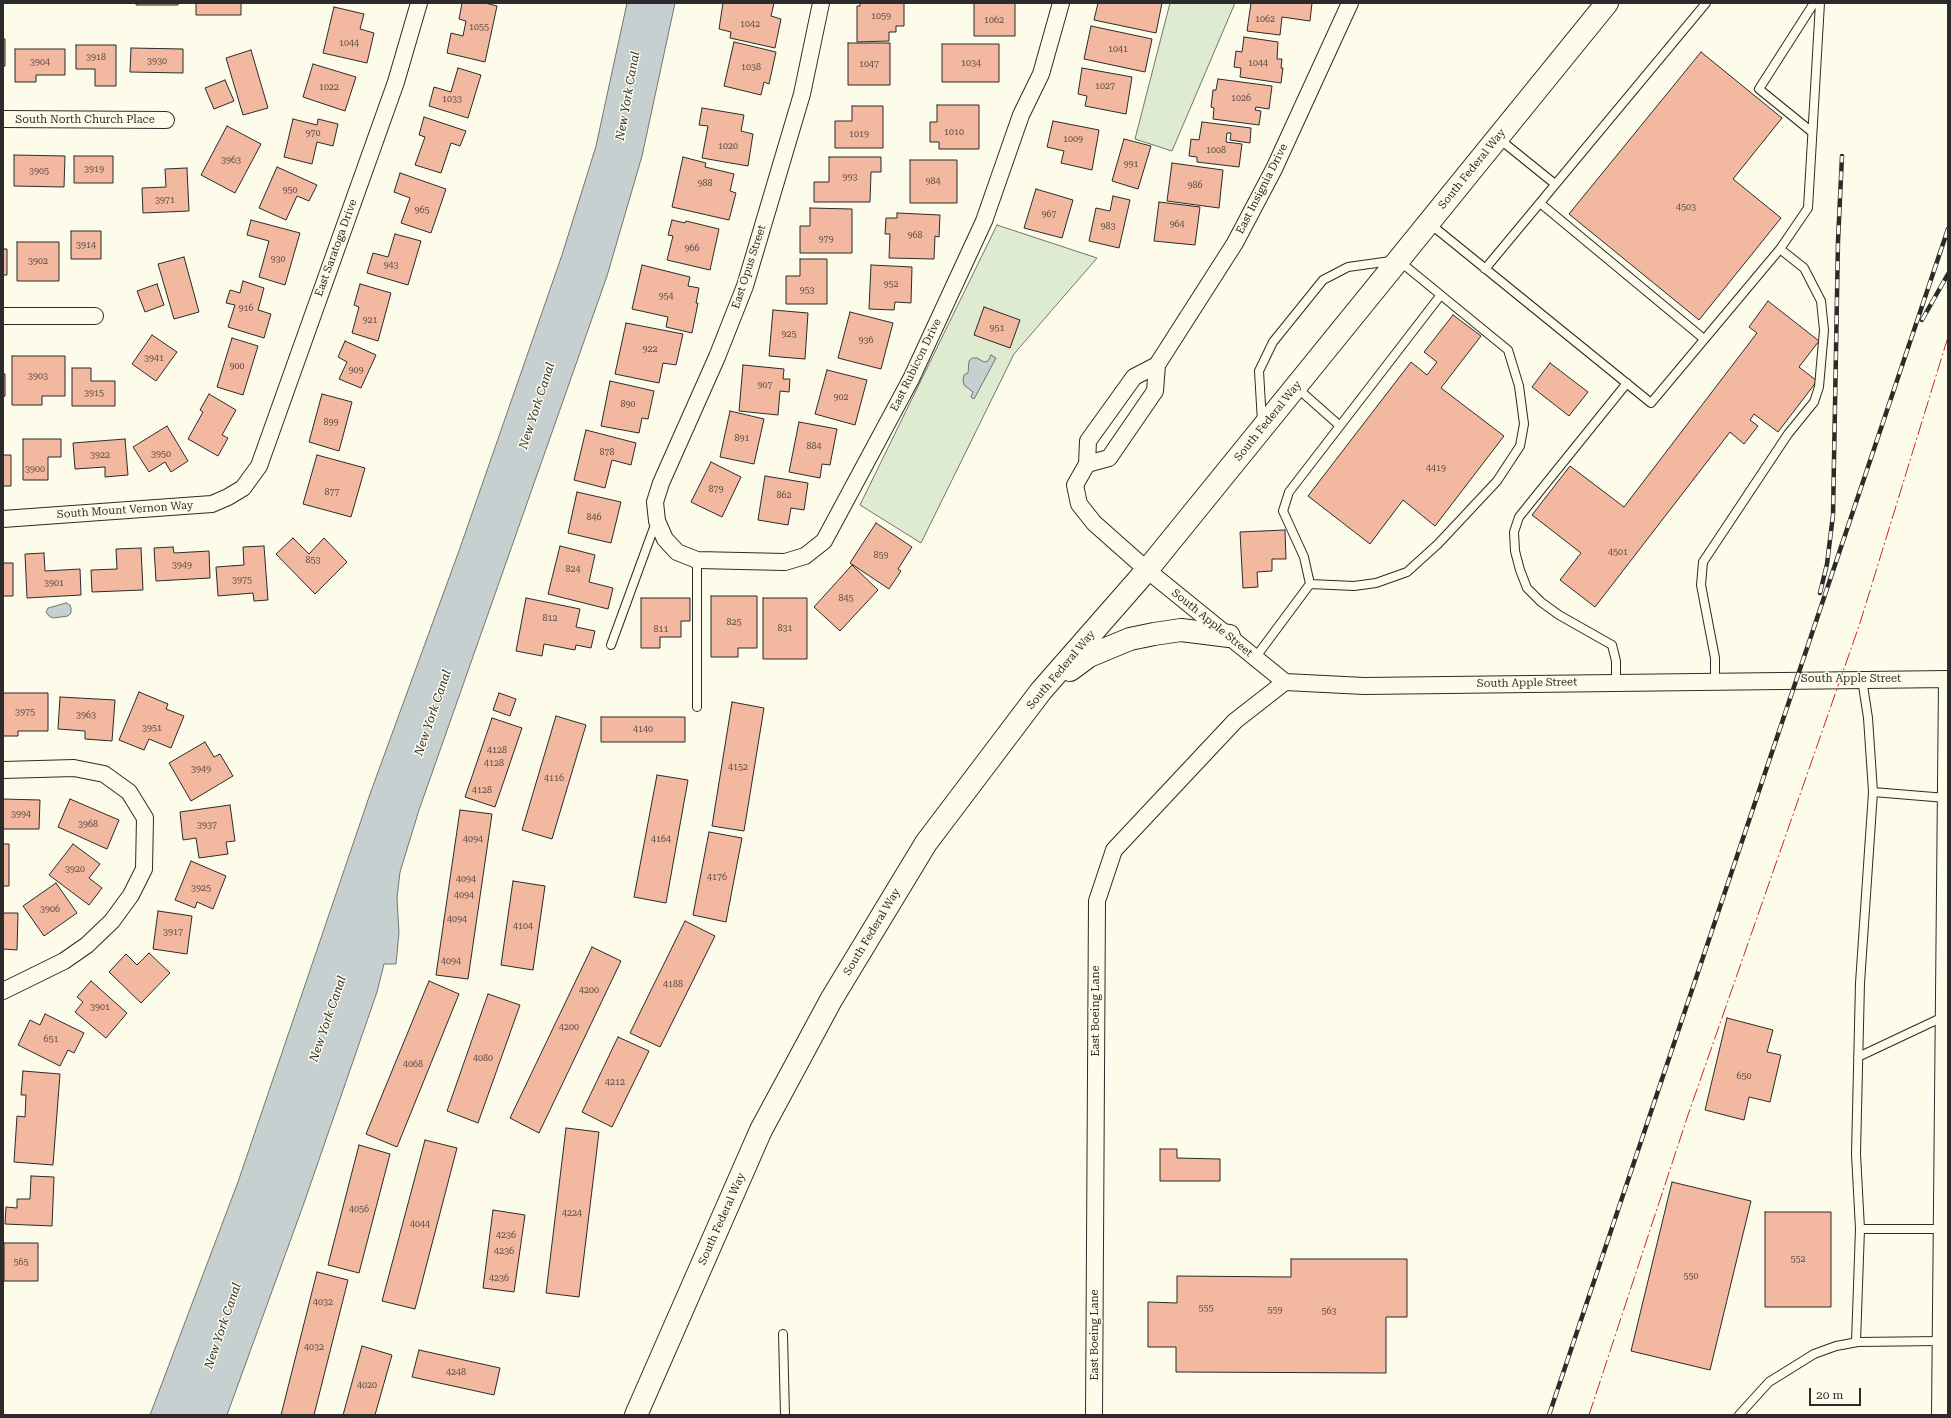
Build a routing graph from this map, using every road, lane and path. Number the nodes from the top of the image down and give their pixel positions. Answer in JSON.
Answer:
{"nodes":[{"id":1,"x":418,"y":3,"type":"edge"},
{"id":2,"x":821,"y":3,"type":"edge"},
{"id":3,"x":1061,"y":3,"type":"edge"},
{"id":4,"x":1350,"y":3,"type":"edge"},
{"id":5,"x":1607,"y":3,"type":"edge"},
{"id":6,"x":1706,"y":3,"type":"edge"},
{"id":7,"x":1814,"y":3,"type":"edge"},
{"id":8,"x":1820,"y":3,"type":"edge"},
{"id":9,"x":3,"y":119,"type":"edge"},
{"id":10,"x":166,"y":120,"type":"dead end"},
{"id":11,"x":1812,"y":132,"type":"junction"},
{"id":12,"x":1498,"y":137,"type":"junction"},
{"id":13,"x":1555,"y":184,"type":"junction"},
{"id":14,"x":1540,"y":203,"type":"junction"},
{"id":15,"x":1428,"y":223,"type":"junction"},
{"id":16,"x":1780,"y":249,"type":"junction"},
{"id":17,"x":1398,"y":260,"type":"junction"},
{"id":18,"x":1486,"y":269,"type":"junction"},
{"id":19,"x":1440,"y":296,"type":"junction"},
{"id":20,"x":3,"y":316,"type":"edge"},
{"id":21,"x":95,"y":316,"type":"dead end"},
{"id":22,"x":1704,"y":339,"type":"junction"},
{"id":23,"x":1157,"y":365,"type":"junction"},
{"id":24,"x":1627,"y":383,"type":"junction"},
{"id":25,"x":1295,"y":387,"type":"junction"},
{"id":26,"x":1340,"y":426,"type":"junction"},
{"id":27,"x":1262,"y":427,"type":"junction"},
{"id":28,"x":1087,"y":464,"type":"junction"},
{"id":29,"x":243,"y":488,"type":"joint"},
{"id":30,"x":3,"y":519,"type":"edge"},
{"id":31,"x":657,"y":521,"type":"junction"},
{"id":32,"x":697,"y":560,"type":"junction"},
{"id":33,"x":1147,"y":570,"type":"junction"},
{"id":34,"x":1310,"y":584,"type":"junction"},
{"id":35,"x":1228,"y":636,"type":"junction"},
{"id":36,"x":612,"y":645,"type":"dead end"},
{"id":37,"x":1255,"y":658,"type":"junction"},
{"id":38,"x":1862,"y":679,"type":"junction"},
{"id":39,"x":1947,"y":679,"type":"edge"},
{"id":40,"x":1716,"y":681,"type":"junction"},
{"id":41,"x":1285,"y":682,"type":"junction"},
{"id":42,"x":1616,"y":682,"type":"junction"},
{"id":43,"x":1041,"y":691,"type":"junction"},
{"id":44,"x":697,"y":707,"type":"dead end"},
{"id":45,"x":3,"y":770,"type":"edge"},
{"id":46,"x":1873,"y":792,"type":"junction"},
{"id":47,"x":1946,"y":798,"type":"junction"},
{"id":48,"x":3,"y":992,"type":"edge"},
{"id":49,"x":1943,"y":1017,"type":"junction"},
{"id":50,"x":1858,"y":1057,"type":"junction"},
{"id":51,"x":1941,"y":1228,"type":"junction"},
{"id":52,"x":1860,"y":1229,"type":"junction"},
{"id":53,"x":783,"y":1334,"type":"dead end"},
{"id":54,"x":1856,"y":1342,"type":"junction"},
{"id":55,"x":1940,"y":1342,"type":"junction"},
{"id":56,"x":636,"y":1415,"type":"edge"},
{"id":57,"x":785,"y":1415,"type":"edge"},
{"id":58,"x":1094,"y":1415,"type":"edge"},
{"id":59,"x":1739,"y":1415,"type":"edge"},
{"id":60,"x":1940,"y":1415,"type":"edge"}],
"edges":[{"from":1,"to":29,"type":"street","name":"East Saratoga Drive"},
{"from":2,"to":31,"type":"street","name":"East Opus Street"},
{"from":3,"to":32,"type":"street","name":"East Rubicon Drive"},
{"from":4,"to":23,"type":"street","name":"East Insignia Drive"},
{"from":5,"to":12,"type":"main road","name":"South Federal Way"},
{"from":6,"to":13,"type":"lane"},
{"from":7,"to":11,"type":"lane"},
{"from":8,"to":11,"type":"lane"},
{"from":9,"to":10,"type":"street","name":"South North Church Place"},
{"from":11,"to":16,"type":"lane"},
{"from":12,"to":13,"type":"lane"},
{"from":12,"to":15,"type":"main road","name":"South Federal Way"},
{"from":13,"to":14,"type":"lane"},
{"from":14,"to":18,"type":"lane"},
{"from":14,"to":22,"type":"lane"},
{"from":15,"to":17,"type":"main road","name":"South Federal Way"},
{"from":15,"to":18,"type":"lane"},
{"from":16,"to":22,"type":"lane"},
{"from":16,"to":40,"type":"lane"},
{"from":17,"to":19,"type":"lane"},
{"from":17,"to":25,"type":"main road","name":"South Federal Way"},
{"from":17,"to":27,"type":"lane"},
{"from":18,"to":24,"type":"lane"},
{"from":19,"to":26,"type":"lane"},
{"from":19,"to":34,"type":"lane"},
{"from":20,"to":21,"type":"street"},
{"from":22,"to":24,"type":"lane"},
{"from":23,"to":28,"type":"street"},
{"from":23,"to":28,"type":"street","name":"East Insignia Drive"},
{"from":24,"to":42,"type":"lane"},
{"from":25,"to":26,"type":"lane"},
{"from":25,"to":27,"type":"main road","name":"South Federal Way"},
{"from":26,"to":34,"type":"lane"},
{"from":27,"to":33,"type":"main road","name":"South Federal Way"},
{"from":28,"to":33,"type":"street"},
{"from":29,"to":30,"type":"street","name":"South Mount Vernon Way"},
{"from":31,"to":32,"type":"street","name":"East Rubicon Drive"},
{"from":31,"to":36,"type":"lane"},
{"from":32,"to":44,"type":"lane"},
{"from":33,"to":35,"type":"street","name":"South Apple Street"},
{"from":33,"to":43,"type":"main road","name":"South Federal Way"},
{"from":34,"to":37,"type":"lane"},
{"from":35,"to":37,"type":"street","name":"South Apple Street"},
{"from":35,"to":43,"type":"main road"},
{"from":37,"to":41,"type":"street","name":"South Apple Street"},
{"from":38,"to":39,"type":"street","name":"South Apple Street"},
{"from":38,"to":40,"type":"street","name":"South Apple Street"},
{"from":38,"to":46,"type":"lane"},
{"from":39,"to":47,"type":"street"},
{"from":40,"to":42,"type":"street","name":"South Apple Street"},
{"from":41,"to":42,"type":"street","name":"South Apple Street"},
{"from":41,"to":58,"type":"street","name":"East Boeing Lane"},
{"from":43,"to":56,"type":"main road","name":"South Federal Way"},
{"from":45,"to":48,"type":"street"},
{"from":46,"to":47,"type":"lane"},
{"from":46,"to":50,"type":"lane"},
{"from":47,"to":49,"type":"street"},
{"from":49,"to":50,"type":"lane"},
{"from":49,"to":51,"type":"street"},
{"from":50,"to":52,"type":"lane"},
{"from":51,"to":52,"type":"lane"},
{"from":51,"to":55,"type":"street"},
{"from":52,"to":54,"type":"lane"},
{"from":53,"to":57,"type":"lane"},
{"from":54,"to":55,"type":"lane"},
{"from":54,"to":59,"type":"lane"},
{"from":55,"to":60,"type":"street"}]}
